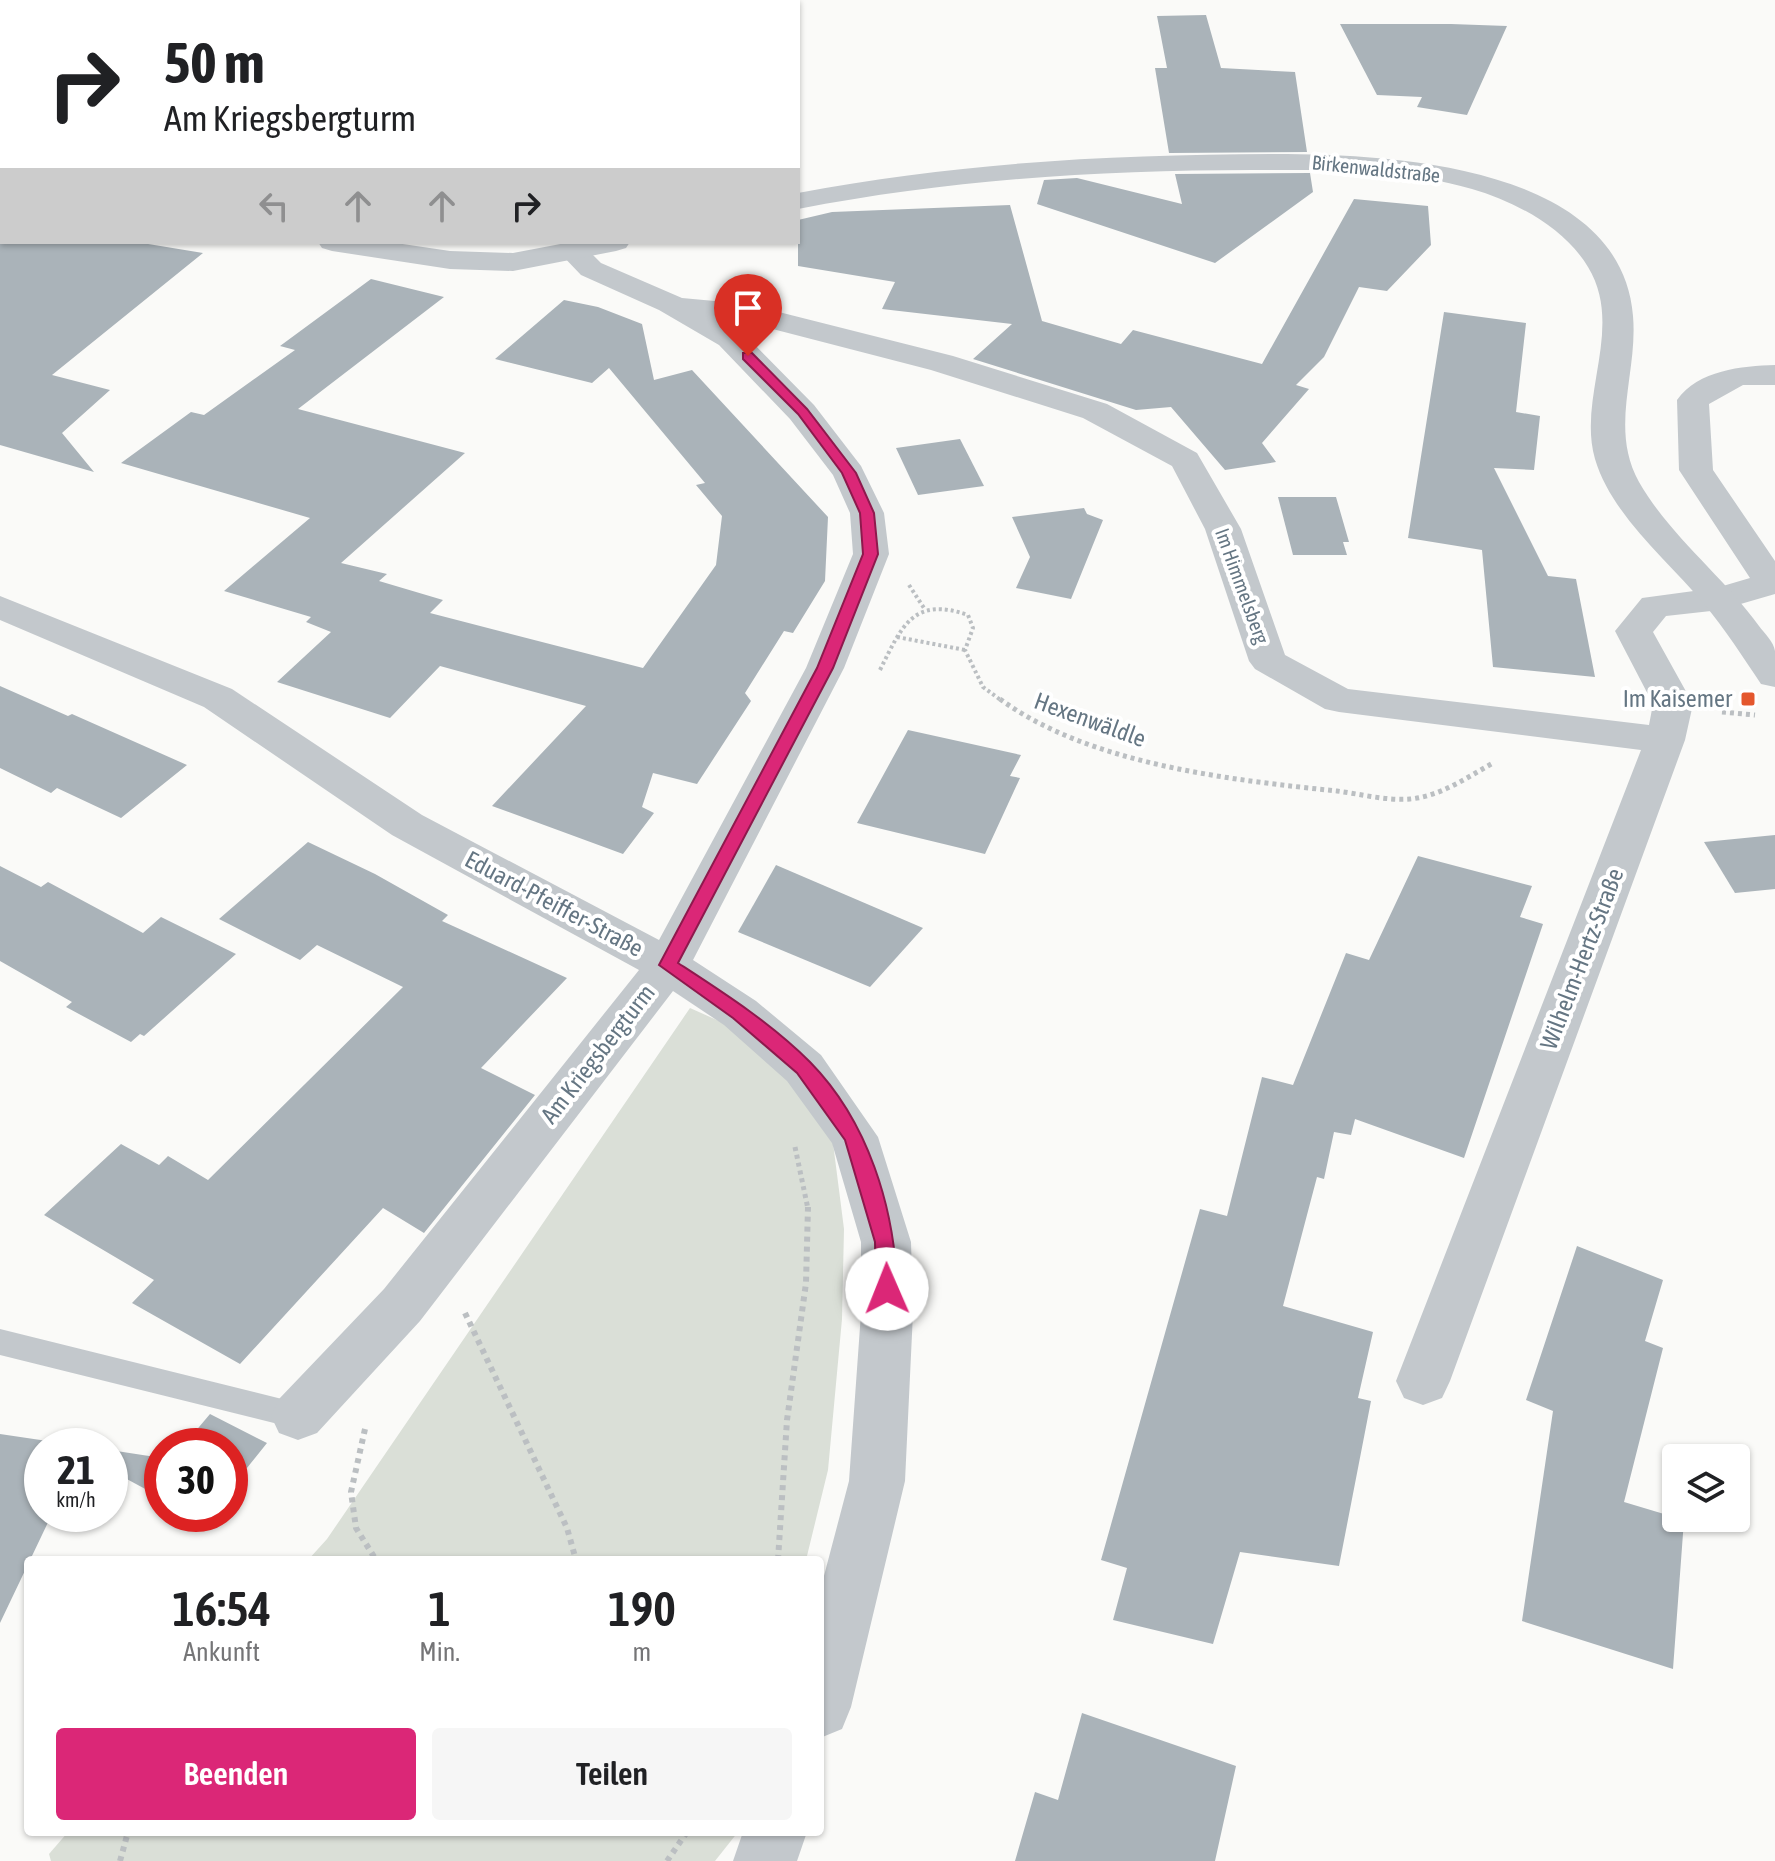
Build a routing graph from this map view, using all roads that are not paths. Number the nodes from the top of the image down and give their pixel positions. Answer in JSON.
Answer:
{"nodes":[{"id":1,"x":800,"y":201,"type":"edge"},
{"id":2,"x":345,"y":244,"type":"edge"},
{"id":3,"x":608,"y":244,"type":"edge"},
{"id":4,"x":574,"y":252,"type":"junction"},
{"id":5,"x":670,"y":304,"type":"junction"},
{"id":6,"x":1775,"y":375,"type":"edge"},
{"id":7,"x":1720,"y":599,"type":"junction"},
{"id":8,"x":0,"y":607,"type":"edge"},
{"id":9,"x":1775,"y":675,"type":"edge"},
{"id":10,"x":1665,"y":740,"type":"junction"},
{"id":11,"x":668,"y":965,"type":"junction"},
{"id":12,"x":0,"y":1342,"type":"edge"},
{"id":13,"x":1423,"y":1381,"type":"dead end"},
{"id":14,"x":298,"y":1416,"type":"joint"},
{"id":15,"x":824,"y":1691,"type":"edge"},
{"id":16,"x":774,"y":1836,"type":"edge"},
{"id":17,"x":765,"y":1861,"type":"edge"}],
"edges":[{"from":1,"to":7,"type":"street","name":"Birkenwaldstraße"},
{"from":2,"to":4,"type":"street"},
{"from":3,"to":4,"type":"street"},
{"from":4,"to":5,"type":"street","name":"Am Kriegsbergturm"},
{"from":5,"to":10,"type":"street","name":"Im Himmelsberg"},
{"from":5,"to":11,"type":"street","name":"Am Kriegsbergturm"},
{"from":6,"to":7,"type":"street"},
{"from":7,"to":9,"type":"street","name":"Birkenwaldstraße"},
{"from":7,"to":10,"type":"street","name":"Wilhelm-Hertz-Straße"},
{"from":8,"to":11,"type":"street","name":"Eduard-Pfeiffer-Straße"},
{"from":10,"to":13,"type":"street","name":"Wilhelm-Hertz-Straße"},
{"from":11,"to":14,"type":"street","name":"Am Kriegsbergturm"},
{"from":11,"to":15,"type":"street","name":"Eduard-Pfeiffer-Straße"},
{"from":12,"to":14,"type":"lane","name":"Am Kriegsbergturm"},
{"from":16,"to":17,"type":"street"}]}
